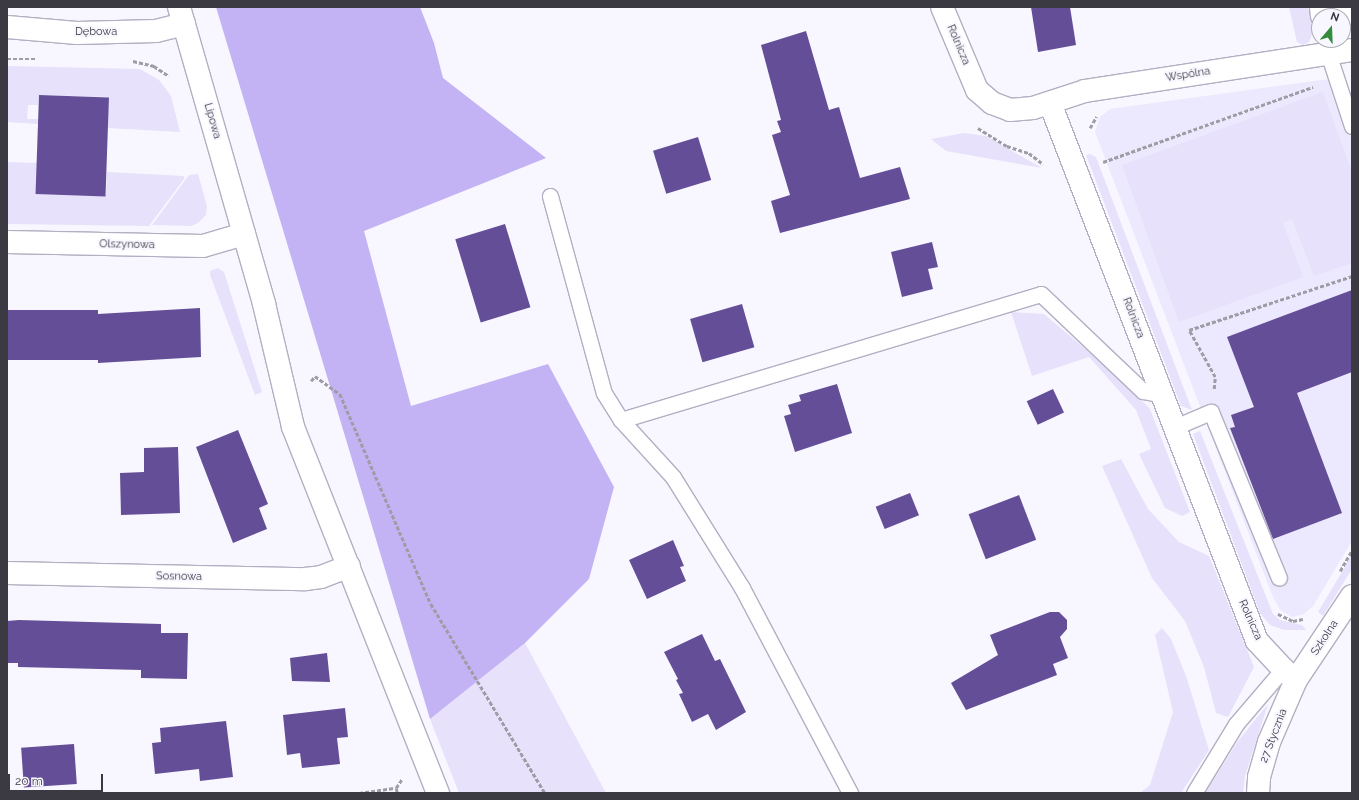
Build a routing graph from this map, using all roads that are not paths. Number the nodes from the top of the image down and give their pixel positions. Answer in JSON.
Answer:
{"nodes":[{"id":1,"x":942,"y":7,"type":"edge"},
{"id":2,"x":1345,"y":7,"type":"edge"},
{"id":3,"x":1352,"y":13,"type":"edge"},
{"id":4,"x":182,"y":16,"type":"edge"},
{"id":5,"x":7,"y":27,"type":"edge"},
{"id":6,"x":1352,"y":50,"type":"edge"},
{"id":7,"x":1329,"y":55,"type":"edge"},
{"id":8,"x":1050,"y":103,"type":"junction"},
{"id":9,"x":1352,"y":126,"type":"edge"},
{"id":10,"x":550,"y":196,"type":"dead end"},
{"id":11,"x":244,"y":234,"type":"junction"},
{"id":12,"x":7,"y":242,"type":"edge"},
{"id":13,"x":1163,"y":395,"type":"junction"},
{"id":14,"x":621,"y":420,"type":"junction"},
{"id":15,"x":1175,"y":426,"type":"junction"},
{"id":16,"x":349,"y":566,"type":"junction"},
{"id":17,"x":7,"y":573,"type":"edge"},
{"id":18,"x":1279,"y":578,"type":"dead end"},
{"id":19,"x":1352,"y":596,"type":"edge"},
{"id":20,"x":1290,"y":675,"type":"junction"},
{"id":21,"x":438,"y":793,"type":"edge"},
{"id":22,"x":850,"y":793,"type":"edge"},
{"id":23,"x":1194,"y":793,"type":"edge"},
{"id":24,"x":1258,"y":793,"type":"edge"}],
"edges":[{"from":1,"to":8,"type":"street","name":"Rolnicza"},
{"from":2,"to":3,"type":"street"},
{"from":4,"to":5,"type":"street","name":"Dębowa"},
{"from":4,"to":11,"type":"street","name":"Lipowa"},
{"from":6,"to":7,"type":"street","name":"Wspólna"},
{"from":7,"to":8,"type":"street","name":"Wspólna"},
{"from":7,"to":9,"type":"lane"},
{"from":8,"to":13,"type":"street","name":"Rolnicza"},
{"from":10,"to":14,"type":"lane"},
{"from":11,"to":12,"type":"street","name":"Olszynowa"},
{"from":11,"to":16,"type":"street","name":"Lipowa"},
{"from":13,"to":14,"type":"lane"},
{"from":13,"to":15,"type":"street","name":"Rolnicza"},
{"from":14,"to":22,"type":"lane"},
{"from":15,"to":18,"type":"lane"},
{"from":15,"to":20,"type":"street","name":"Rolnicza"},
{"from":16,"to":17,"type":"street","name":"Sosnowa"},
{"from":16,"to":21,"type":"street","name":"Lipowa"},
{"from":19,"to":20,"type":"street","name":"Szkolna"},
{"from":20,"to":23,"type":"lane"},
{"from":20,"to":24,"type":"street","name":"27 Stycznia"}]}
